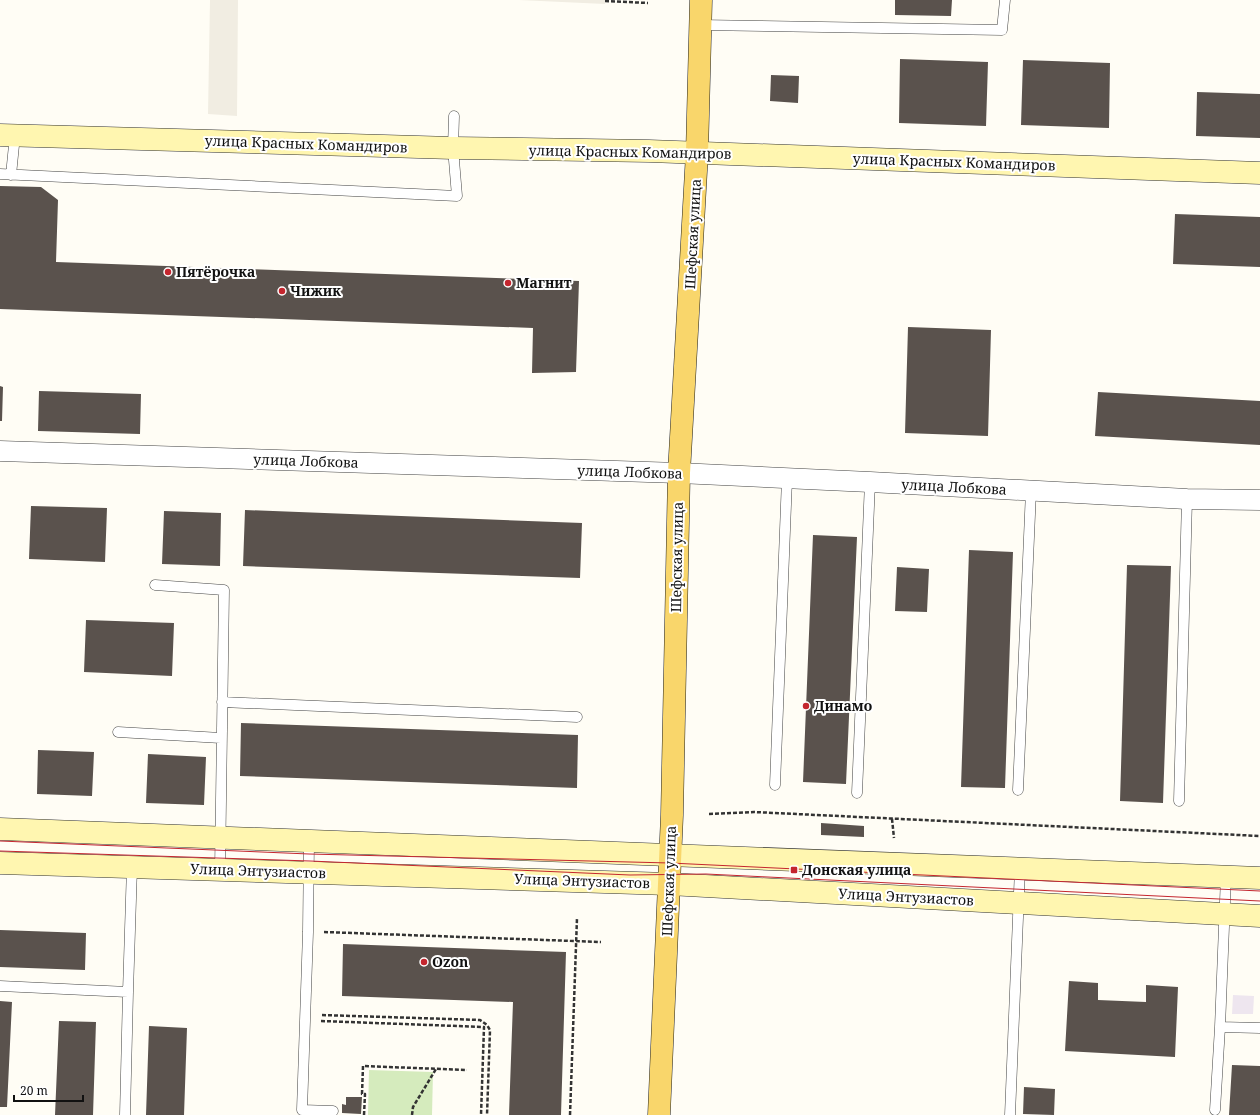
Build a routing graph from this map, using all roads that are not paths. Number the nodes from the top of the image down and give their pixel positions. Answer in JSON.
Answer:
{"nodes":[{"id":1,"x":701,"y":0,"type":"edge"},
{"id":2,"x":1004,"y":0,"type":"edge"},
{"id":3,"x":700,"y":25,"type":"junction"},
{"id":4,"x":454,"y":116,"type":"dead end"},
{"id":5,"x":8,"y":135,"type":"edge"},
{"id":6,"x":453,"y":148,"type":"junction"},
{"id":7,"x":697,"y":153,"type":"junction"},
{"id":8,"x":1260,"y":173,"type":"edge"},
{"id":9,"x":0,"y":174,"type":"edge"},
{"id":10,"x":11,"y":175,"type":"junction"},
{"id":11,"x":0,"y":451,"type":"edge"},
{"id":12,"x":679,"y":473,"type":"junction"},
{"id":13,"x":787,"y":479,"type":"junction"},
{"id":14,"x":870,"y":482,"type":"junction"},
{"id":15,"x":1031,"y":491,"type":"junction"},
{"id":16,"x":1187,"y":499,"type":"junction"},
{"id":17,"x":1260,"y":500,"type":"edge"},
{"id":18,"x":155,"y":586,"type":"dead end"},
{"id":19,"x":222,"y":702,"type":"junction"},
{"id":20,"x":577,"y":717,"type":"dead end"},
{"id":21,"x":118,"y":732,"type":"dead end"},
{"id":22,"x":221,"y":738,"type":"junction"},
{"id":23,"x":775,"y":785,"type":"dead end"},
{"id":24,"x":1018,"y":790,"type":"dead end"},
{"id":25,"x":857,"y":793,"type":"dead end"},
{"id":26,"x":1179,"y":801,"type":"dead end"},
{"id":27,"x":0,"y":829,"type":"edge"},
{"id":28,"x":221,"y":838,"type":"junction"},
{"id":29,"x":310,"y":841,"type":"junction"},
{"id":30,"x":670,"y":855,"type":"junction"},
{"id":31,"x":0,"y":863,"type":"edge"},
{"id":32,"x":132,"y":867,"type":"junction"},
{"id":33,"x":1020,"y":868,"type":"junction"},
{"id":34,"x":220,"y":870,"type":"junction"},
{"id":35,"x":309,"y":872,"type":"junction"},
{"id":36,"x":1226,"y":876,"type":"junction"},
{"id":37,"x":1260,"y":878,"type":"edge"},
{"id":38,"x":669,"y":884,"type":"junction"},
{"id":39,"x":1018,"y":903,"type":"junction"},
{"id":40,"x":1224,"y":914,"type":"junction"},
{"id":41,"x":1260,"y":916,"type":"edge"},
{"id":42,"x":0,"y":986,"type":"edge"},
{"id":43,"x":128,"y":992,"type":"junction"},
{"id":44,"x":1220,"y":1027,"type":"junction"},
{"id":45,"x":1260,"y":1028,"type":"edge"},
{"id":46,"x":1215,"y":1110,"type":"dead end"},
{"id":47,"x":333,"y":1111,"type":"dead end"},
{"id":48,"x":302,"y":1113,"type":"edge"},
{"id":49,"x":125,"y":1115,"type":"edge"},
{"id":50,"x":659,"y":1115,"type":"edge"},
{"id":51,"x":1010,"y":1115,"type":"edge"}],
"edges":[{"from":1,"to":3,"type":"main road","name":"Шефская улица"},
{"from":2,"to":3,"type":"lane"},
{"from":3,"to":7,"type":"main road","name":"Шефская улица"},
{"from":4,"to":6,"type":"lane"},
{"from":5,"to":6,"type":"street","name":"улица Красных Командиров"},
{"from":5,"to":10,"type":"lane"},
{"from":6,"to":7,"type":"street","name":"улица Красных Командиров"},
{"from":6,"to":10,"type":"lane"},
{"from":7,"to":8,"type":"street","name":"улица Красных Командиров"},
{"from":7,"to":12,"type":"main road","name":"Шефская улица"},
{"from":9,"to":10,"type":"lane"},
{"from":11,"to":12,"type":"street","name":"улица Лобкова"},
{"from":12,"to":13,"type":"street","name":"улица Лобкова"},
{"from":12,"to":30,"type":"main road","name":"Шефская улица"},
{"from":13,"to":14,"type":"street","name":"улица Лобкова"},
{"from":13,"to":23,"type":"lane"},
{"from":14,"to":15,"type":"street","name":"улица Лобкова"},
{"from":14,"to":25,"type":"lane"},
{"from":15,"to":16,"type":"street","name":"улица Лобкова"},
{"from":15,"to":24,"type":"lane"},
{"from":16,"to":17,"type":"street","name":"улица Лобкова"},
{"from":16,"to":26,"type":"lane"},
{"from":18,"to":19,"type":"lane"},
{"from":19,"to":20,"type":"lane"},
{"from":19,"to":22,"type":"lane"},
{"from":21,"to":22,"type":"lane"},
{"from":22,"to":28,"type":"lane"},
{"from":27,"to":28,"type":"street","name":"Улица Энтузиастов"},
{"from":28,"to":29,"type":"street","name":"Улица Энтузиастов"},
{"from":28,"to":34,"type":"lane"},
{"from":29,"to":30,"type":"street","name":"Улица Энтузиастов"},
{"from":29,"to":35,"type":"lane"},
{"from":30,"to":33,"type":"street","name":"Улица Энтузиастов"},
{"from":30,"to":38,"type":"main road","name":"Шефская улица"},
{"from":31,"to":32,"type":"street","name":"Улица Энтузиастов"},
{"from":32,"to":34,"type":"street","name":"Улица Энтузиастов"},
{"from":32,"to":43,"type":"lane"},
{"from":33,"to":36,"type":"street","name":"Улица Энтузиастов"},
{"from":33,"to":39,"type":"lane"},
{"from":34,"to":35,"type":"street","name":"Улица Энтузиастов"},
{"from":35,"to":38,"type":"street","name":"Улица Энтузиастов"},
{"from":35,"to":48,"type":"lane"},
{"from":36,"to":37,"type":"street","name":"Улица Энтузиастов"},
{"from":36,"to":40,"type":"lane"},
{"from":38,"to":39,"type":"street","name":"Улица Энтузиастов"},
{"from":38,"to":50,"type":"main road","name":"Шефская улица"},
{"from":39,"to":40,"type":"street","name":"Улица Энтузиастов"},
{"from":39,"to":51,"type":"lane"},
{"from":40,"to":41,"type":"street","name":"Улица Энтузиастов"},
{"from":40,"to":44,"type":"lane"},
{"from":42,"to":43,"type":"lane"},
{"from":43,"to":49,"type":"lane"},
{"from":44,"to":45,"type":"lane"},
{"from":44,"to":46,"type":"lane"},
{"from":47,"to":48,"type":"lane"}]}
